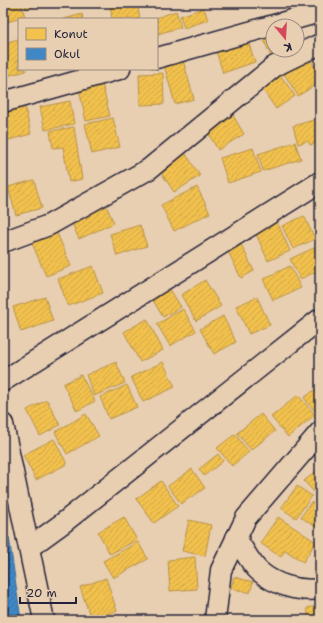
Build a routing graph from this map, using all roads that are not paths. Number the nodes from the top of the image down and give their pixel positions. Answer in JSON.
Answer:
{"nodes":[{"id":1,"x":320,"y":12,"type":"edge"},
{"id":2,"x":320,"y":44,"type":"edge"},
{"id":3,"x":158,"y":58,"type":"edge"},
{"id":4,"x":116,"y":70,"type":"edge"},
{"id":5,"x":3,"y":102,"type":"edge"},
{"id":6,"x":320,"y":182,"type":"edge"},
{"id":7,"x":3,"y":242,"type":"edge"},
{"id":8,"x":320,"y":320,"type":"edge"},
{"id":9,"x":3,"y":381,"type":"edge"},
{"id":10,"x":3,"y":424,"type":"edge"},
{"id":11,"x":320,"y":432,"type":"edge"},
{"id":12,"x":236,"y":538,"type":"junction"},
{"id":13,"x":30,"y":547,"type":"junction"},
{"id":14,"x":320,"y":589,"type":"edge"},
{"id":15,"x":44,"y":620,"type":"edge"},
{"id":16,"x":215,"y":620,"type":"edge"}],
"edges":[{"from":1,"to":3,"type":"street"},
{"from":2,"to":7,"type":"street"},
{"from":4,"to":5,"type":"street"},
{"from":6,"to":9,"type":"street"},
{"from":8,"to":13,"type":"street"},
{"from":10,"to":13,"type":"street"},
{"from":11,"to":12,"type":"street"},
{"from":12,"to":14,"type":"street"},
{"from":12,"to":16,"type":"street"},
{"from":13,"to":15,"type":"street"}]}
